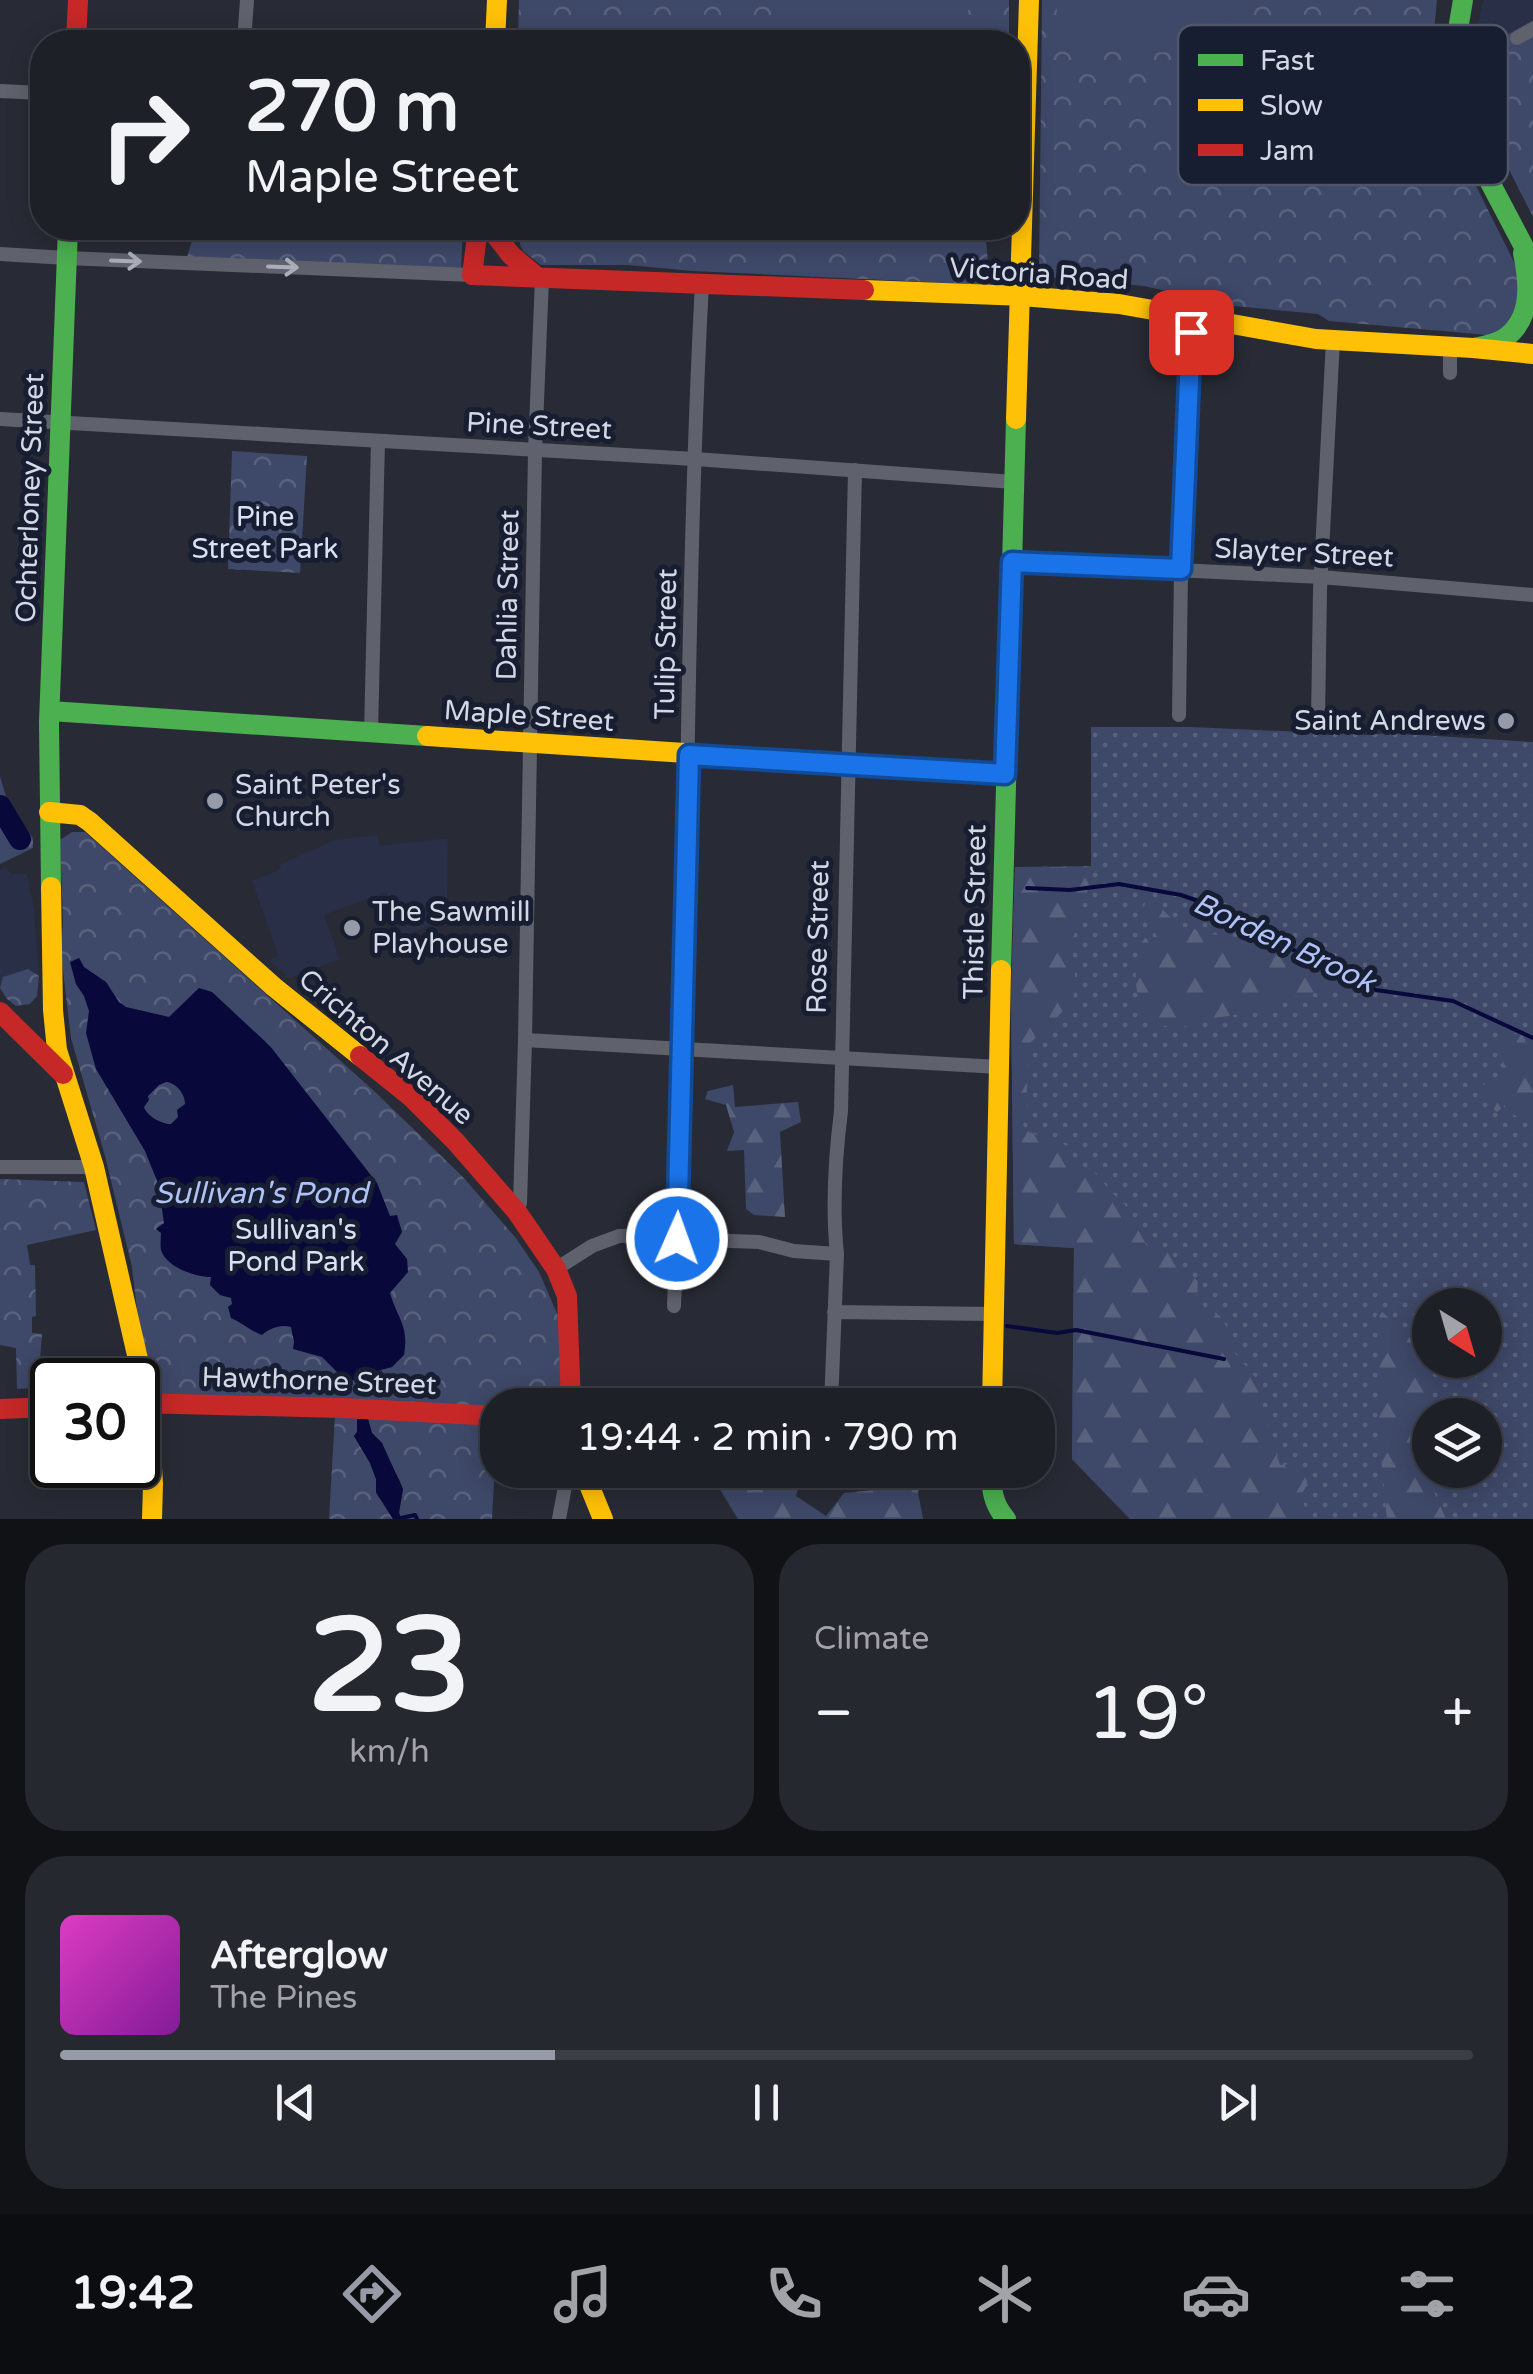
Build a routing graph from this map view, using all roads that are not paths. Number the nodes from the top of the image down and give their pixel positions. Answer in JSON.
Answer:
{"nodes":[{"id":1,"x":78,"y":0,"type":"edge"},
{"id":2,"x":247,"y":0,"type":"edge"},
{"id":3,"x":498,"y":0,"type":"edge"},
{"id":4,"x":1030,"y":0,"type":"edge"},
{"id":5,"x":1464,"y":0,"type":"edge"},
{"id":6,"x":1459,"y":25,"type":"edge"},
{"id":7,"x":1533,"y":29,"type":"edge"},
{"id":8,"x":77,"y":30,"type":"edge"},
{"id":9,"x":245,"y":30,"type":"edge"},
{"id":10,"x":497,"y":30,"type":"edge"},
{"id":11,"x":1029,"y":30,"type":"edge"},
{"id":12,"x":1517,"y":38,"type":"dead end"},
{"id":13,"x":0,"y":91,"type":"edge"},
{"id":14,"x":30,"y":92,"type":"edge"},
{"id":15,"x":1491,"y":185,"type":"edge"},
{"id":16,"x":68,"y":240,"type":"edge"},
{"id":17,"x":476,"y":240,"type":"edge"},
{"id":18,"x":497,"y":240,"type":"edge"},
{"id":19,"x":1022,"y":240,"type":"edge"},
{"id":20,"x":1520,"y":241,"type":"junction"},
{"id":21,"x":0,"y":254,"type":"edge"},
{"id":22,"x":67,"y":258,"type":"junction"},
{"id":23,"x":1533,"y":264,"type":"edge"},
{"id":24,"x":472,"y":275,"type":"junction"},
{"id":25,"x":540,"y":278,"type":"junction"},
{"id":26,"x":702,"y":283,"type":"junction"},
{"id":27,"x":1022,"y":296,"type":"junction"},
{"id":28,"x":1192,"y":318,"type":"junction"},
{"id":29,"x":1332,"y":340,"type":"junction"},
{"id":30,"x":1450,"y":348,"type":"junction"},
{"id":31,"x":1474,"y":348,"type":"junction"},
{"id":32,"x":1533,"y":354,"type":"edge"},
{"id":33,"x":1450,"y":373,"type":"dead end"},
{"id":34,"x":0,"y":419,"type":"edge"},
{"id":35,"x":61,"y":422,"type":"junction"},
{"id":36,"x":378,"y":441,"type":"junction"},
{"id":37,"x":535,"y":451,"type":"junction"},
{"id":38,"x":694,"y":459,"type":"junction"},
{"id":39,"x":855,"y":470,"type":"junction"},
{"id":40,"x":1014,"y":482,"type":"junction"},
{"id":41,"x":1012,"y":562,"type":"junction"},
{"id":42,"x":1181,"y":569,"type":"junction"},
{"id":43,"x":1321,"y":577,"type":"junction"},
{"id":44,"x":1533,"y":595,"type":"edge"},
{"id":45,"x":50,"y":712,"type":"junction"},
{"id":46,"x":1179,"y":715,"type":"dead end"},
{"id":47,"x":1318,"y":721,"type":"dead end"},
{"id":48,"x":371,"y":733,"type":"junction"},
{"id":49,"x":531,"y":744,"type":"junction"},
{"id":50,"x":689,"y":755,"type":"junction"},
{"id":51,"x":847,"y":764,"type":"junction"},
{"id":52,"x":1005,"y":774,"type":"junction"},
{"id":53,"x":49,"y":812,"type":"junction"},
{"id":54,"x":53,"y":1010,"type":"junction"},
{"id":55,"x":3,"y":1015,"type":"edge"},
{"id":56,"x":526,"y":1040,"type":"junction"},
{"id":57,"x":682,"y":1047,"type":"junction"},
{"id":58,"x":841,"y":1058,"type":"junction"},
{"id":59,"x":999,"y":1067,"type":"junction"},
{"id":60,"x":64,"y":1076,"type":"junction"},
{"id":61,"x":0,"y":1167,"type":"edge"},
{"id":62,"x":94,"y":1168,"type":"junction"},
{"id":63,"x":517,"y":1212,"type":"junction"},
{"id":64,"x":677,"y":1239,"type":"junction"},
{"id":65,"x":837,"y":1254,"type":"junction"},
{"id":66,"x":556,"y":1269,"type":"junction"},
{"id":67,"x":674,"y":1306,"type":"dead end"},
{"id":68,"x":834,"y":1312,"type":"junction"},
{"id":69,"x":993,"y":1314,"type":"junction"},
{"id":70,"x":135,"y":1358,"type":"edge"},
{"id":71,"x":571,"y":1388,"type":"edge"},
{"id":72,"x":832,"y":1388,"type":"edge"},
{"id":73,"x":992,"y":1388,"type":"edge"},
{"id":74,"x":160,"y":1403,"type":"edge"},
{"id":75,"x":30,"y":1408,"type":"edge"},
{"id":76,"x":0,"y":1409,"type":"edge"},
{"id":77,"x":480,"y":1415,"type":"edge"},
{"id":78,"x":154,"y":1488,"type":"edge"},
{"id":79,"x":565,"y":1488,"type":"edge"},
{"id":80,"x":590,"y":1488,"type":"edge"},
{"id":81,"x":992,"y":1488,"type":"edge"},
{"id":82,"x":152,"y":1519,"type":"edge"},
{"id":83,"x":559,"y":1519,"type":"edge"},
{"id":84,"x":603,"y":1519,"type":"edge"},
{"id":85,"x":1006,"y":1519,"type":"edge"}],
"edges":[{"from":1,"to":8,"type":"main road"},
{"from":2,"to":9,"type":"street"},
{"from":3,"to":10,"type":"main road"},
{"from":4,"to":11,"type":"main road","name":"Thistle Street"},
{"from":5,"to":6,"type":"main road"},
{"from":7,"to":12,"type":"street"},
{"from":13,"to":14,"type":"street"},
{"from":15,"to":20,"type":"main road"},
{"from":16,"to":22,"type":"main road","name":"Ochterloney Street"},
{"from":17,"to":24,"type":"main road"},
{"from":18,"to":25,"type":"main road"},
{"from":19,"to":27,"type":"main road","name":"Thistle Street"},
{"from":20,"to":23,"type":"main road"},
{"from":20,"to":31,"type":"main road"},
{"from":21,"to":22,"type":"street","name":"Victoria Road"},
{"from":22,"to":24,"type":"street","name":"Victoria Road","one_way":true},
{"from":22,"to":35,"type":"main road","name":"Ochterloney Street"},
{"from":24,"to":25,"type":"main road","name":"Victoria Road"},
{"from":25,"to":26,"type":"main road","name":"Victoria Road"},
{"from":25,"to":37,"type":"street","name":"Dahlia Street"},
{"from":26,"to":27,"type":"main road","name":"Victoria Road"},
{"from":26,"to":38,"type":"street","name":"Tulip Street"},
{"from":27,"to":28,"type":"main road","name":"Victoria Road"},
{"from":27,"to":40,"type":"main road","name":"Thistle Street"},
{"from":28,"to":29,"type":"main road","name":"Victoria Road"},
{"from":28,"to":42,"type":"street"},
{"from":29,"to":30,"type":"main road","name":"Victoria Road"},
{"from":29,"to":43,"type":"street"},
{"from":30,"to":31,"type":"main road","name":"Victoria Road"},
{"from":30,"to":33,"type":"street"},
{"from":31,"to":32,"type":"main road","name":"Victoria Road"},
{"from":34,"to":35,"type":"street","name":"Pine Street"},
{"from":35,"to":36,"type":"street","name":"Pine Street"},
{"from":35,"to":45,"type":"main road","name":"Ochterloney Street"},
{"from":36,"to":37,"type":"street","name":"Pine Street"},
{"from":36,"to":48,"type":"street"},
{"from":37,"to":38,"type":"street","name":"Pine Street"},
{"from":37,"to":49,"type":"street","name":"Dahlia Street"},
{"from":38,"to":39,"type":"street","name":"Pine Street"},
{"from":38,"to":50,"type":"street","name":"Tulip Street"},
{"from":39,"to":40,"type":"street","name":"Pine Street"},
{"from":39,"to":51,"type":"street","name":"Rose Street"},
{"from":40,"to":41,"type":"main road","name":"Thistle Street"},
{"from":41,"to":42,"type":"street","name":"Slayter Street"},
{"from":41,"to":52,"type":"main road","name":"Thistle Street"},
{"from":42,"to":43,"type":"street","name":"Slayter Street"},
{"from":42,"to":46,"type":"street"},
{"from":43,"to":44,"type":"street","name":"Slayter Street"},
{"from":43,"to":47,"type":"street"},
{"from":45,"to":48,"type":"main road","name":"Maple Street"},
{"from":45,"to":53,"type":"main road","name":"Ochterloney Street"},
{"from":48,"to":49,"type":"main road","name":"Maple Street"},
{"from":49,"to":50,"type":"main road","name":"Maple Street"},
{"from":49,"to":56,"type":"street","name":"Dahlia Street"},
{"from":50,"to":51,"type":"main road","name":"Maple Street"},
{"from":50,"to":57,"type":"street","name":"Tulip Street"},
{"from":51,"to":52,"type":"main road","name":"Maple Street"},
{"from":51,"to":58,"type":"street","name":"Rose Street"},
{"from":52,"to":59,"type":"main road","name":"Thistle Street"},
{"from":53,"to":54,"type":"main road","name":"Ochterloney Street"},
{"from":53,"to":63,"type":"main road","name":"Crichton Avenue"},
{"from":54,"to":55,"type":"main road"},
{"from":54,"to":60,"type":"main road","name":"Ochterloney Street"},
{"from":55,"to":60,"type":"main road"},
{"from":56,"to":57,"type":"street"},
{"from":56,"to":63,"type":"street","name":"Dahlia Street"},
{"from":57,"to":58,"type":"street"},
{"from":57,"to":64,"type":"street","name":"Tulip Street"},
{"from":58,"to":59,"type":"street"},
{"from":58,"to":65,"type":"street","name":"Rose Street"},
{"from":59,"to":69,"type":"main road","name":"Thistle Street"},
{"from":60,"to":62,"type":"main road"},
{"from":61,"to":62,"type":"street"},
{"from":62,"to":70,"type":"main road"},
{"from":63,"to":66,"type":"main road","name":"Crichton Avenue"},
{"from":64,"to":65,"type":"street"},
{"from":64,"to":66,"type":"street"},
{"from":64,"to":67,"type":"street","name":"Tulip Street"},
{"from":65,"to":68,"type":"street","name":"Rose Street"},
{"from":66,"to":71,"type":"main road","name":"Crichton Avenue"},
{"from":68,"to":69,"type":"street"},
{"from":68,"to":72,"type":"street","name":"Rose Street"},
{"from":69,"to":73,"type":"main road","name":"Thistle Street"},
{"from":74,"to":77,"type":"main road","name":"Hawthorne Street"},
{"from":75,"to":76,"type":"main road"},
{"from":78,"to":82,"type":"main road"},
{"from":79,"to":83,"type":"street"},
{"from":80,"to":84,"type":"main road"},
{"from":81,"to":85,"type":"main road"}]}
